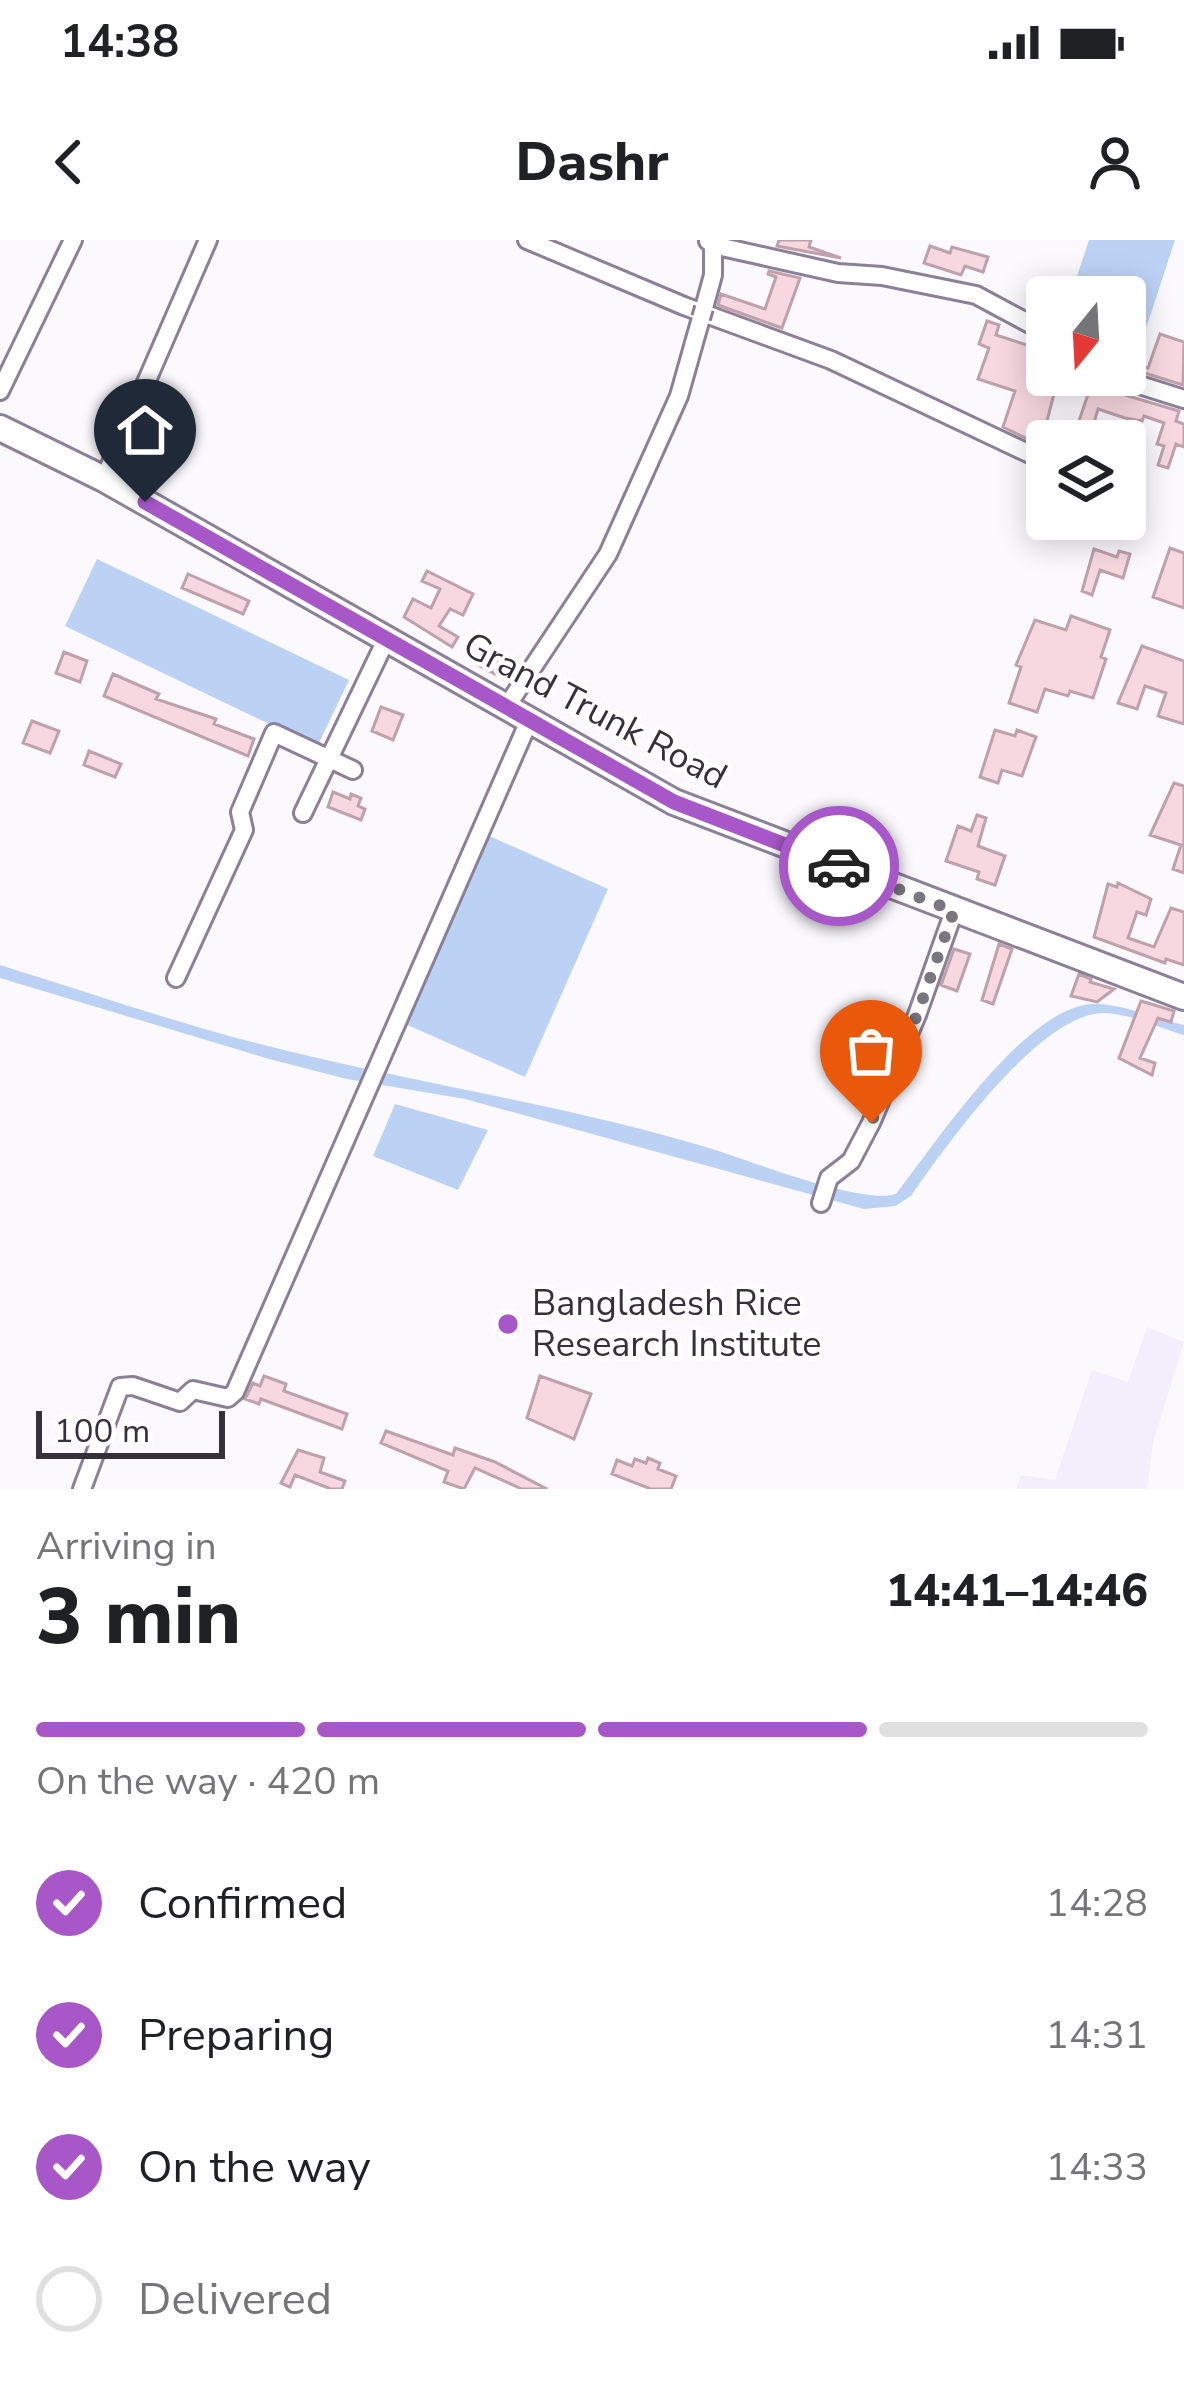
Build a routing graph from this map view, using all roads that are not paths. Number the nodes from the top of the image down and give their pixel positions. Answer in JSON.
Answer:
{"nodes":[{"id":1,"x":73,"y":240,"type":"edge"},
{"id":2,"x":208,"y":240,"type":"edge"},
{"id":3,"x":527,"y":240,"type":"edge"},
{"id":4,"x":710,"y":243,"type":"edge"},
{"id":5,"x":1026,"y":322,"type":"edge"},
{"id":6,"x":1146,"y":386,"type":"edge"},
{"id":7,"x":0,"y":391,"type":"edge"},
{"id":8,"x":1184,"y":398,"type":"edge"},
{"id":9,"x":0,"y":428,"type":"edge"},
{"id":10,"x":1026,"y":451,"type":"edge"},
{"id":11,"x":104,"y":479,"type":"junction"},
{"id":12,"x":386,"y":640,"type":"junction"},
{"id":13,"x":507,"y":706,"type":"junction"},
{"id":14,"x":529,"y":722,"type":"junction"},
{"id":15,"x":329,"y":758,"type":"junction"},
{"id":16,"x":353,"y":770,"type":"dead end"},
{"id":17,"x":303,"y":813,"type":"dead end"},
{"id":18,"x":954,"y":911,"type":"junction"},
{"id":19,"x":176,"y":978,"type":"dead end"},
{"id":20,"x":1184,"y":997,"type":"edge"},
{"id":21,"x":821,"y":1203,"type":"dead end"},
{"id":22,"x":82,"y":1489,"type":"edge"}],
"edges":[{"from":1,"to":7,"type":"street"},
{"from":2,"to":11,"type":"street"},
{"from":3,"to":10,"type":"street"},
{"from":4,"to":5,"type":"street"},
{"from":4,"to":13,"type":"street"},
{"from":6,"to":8,"type":"street"},
{"from":9,"to":11,"type":"highway","name":"Grand Trunk Road"},
{"from":11,"to":12,"type":"highway","name":"Grand Trunk Road"},
{"from":12,"to":13,"type":"highway","name":"Grand Trunk Road"},
{"from":12,"to":15,"type":"street"},
{"from":13,"to":14,"type":"highway","name":"Grand Trunk Road"},
{"from":14,"to":18,"type":"highway","name":"Grand Trunk Road"},
{"from":14,"to":22,"type":"street"},
{"from":15,"to":16,"type":"street"},
{"from":15,"to":17,"type":"street"},
{"from":15,"to":19,"type":"street"},
{"from":18,"to":20,"type":"highway","name":"Grand Trunk Road"},
{"from":18,"to":21,"type":"street"}]}
